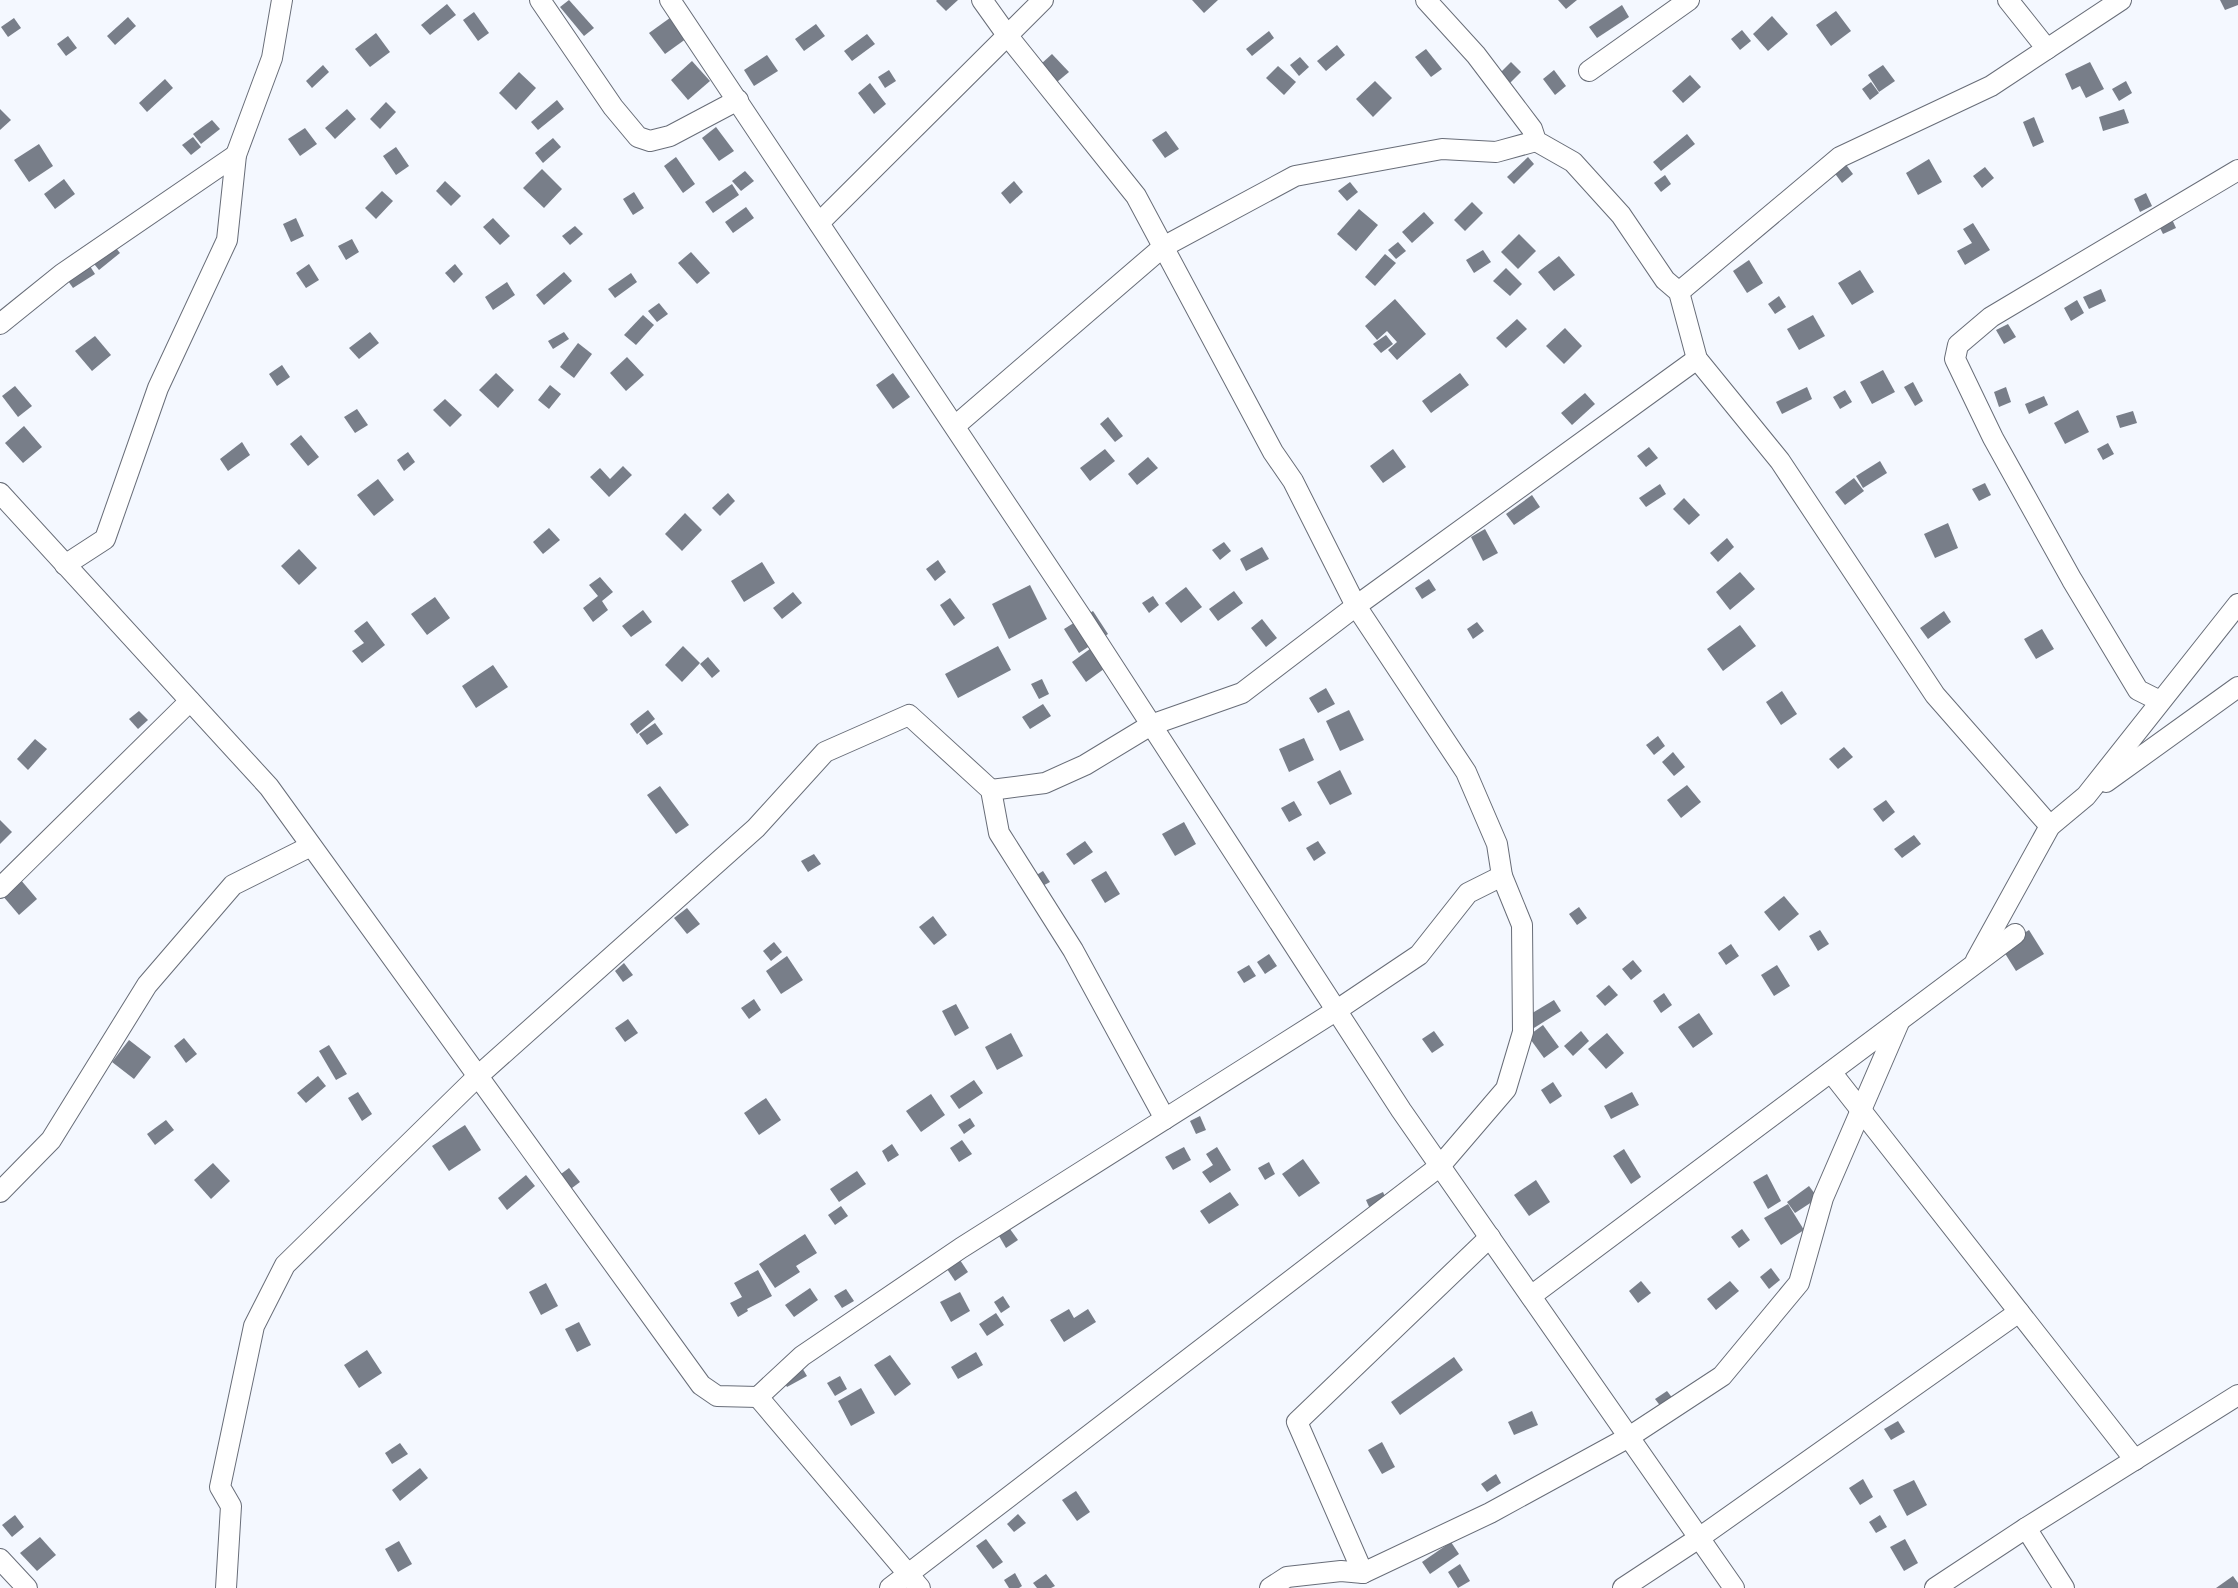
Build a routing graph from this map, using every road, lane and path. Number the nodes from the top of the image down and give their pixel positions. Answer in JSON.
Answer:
{"nodes":[{"id":1,"x":282,"y":0,"type":"edge"},
{"id":2,"x":540,"y":0,"type":"edge"},
{"id":3,"x":670,"y":0,"type":"edge"},
{"id":4,"x":982,"y":0,"type":"edge"},
{"id":5,"x":1043,"y":0,"type":"edge"},
{"id":6,"x":1426,"y":0,"type":"edge"},
{"id":7,"x":1689,"y":0,"type":"edge"},
{"id":8,"x":2008,"y":0,"type":"edge"},
{"id":9,"x":2121,"y":0,"type":"edge"},
{"id":10,"x":1007,"y":35,"type":"junction"},
{"id":11,"x":2047,"y":49,"type":"junction"},
{"id":12,"x":1589,"y":71,"type":"dead end"},
{"id":13,"x":738,"y":100,"type":"junction"},
{"id":14,"x":1536,"y":141,"type":"junction"},
{"id":15,"x":236,"y":154,"type":"junction"},
{"id":16,"x":2238,"y":170,"type":"edge"},
{"id":17,"x":819,"y":223,"type":"junction"},
{"id":18,"x":1164,"y":247,"type":"junction"},
{"id":19,"x":1679,"y":292,"type":"junction"},
{"id":20,"x":0,"y":324,"type":"edge"},
{"id":21,"x":1697,"y":359,"type":"junction"},
{"id":22,"x":955,"y":426,"type":"junction"},
{"id":23,"x":0,"y":493,"type":"edge"},
{"id":24,"x":65,"y":565,"type":"junction"},
{"id":25,"x":2238,"y":604,"type":"edge"},
{"id":26,"x":1356,"y":606,"type":"junction"},
{"id":27,"x":2238,"y":687,"type":"edge"},
{"id":28,"x":190,"y":701,"type":"junction"},
{"id":29,"x":2160,"y":701,"type":"junction"},
{"id":30,"x":1151,"y":724,"type":"junction"},
{"id":31,"x":991,"y":790,"type":"junction"},
{"id":32,"x":2086,"y":796,"type":"junction"},
{"id":33,"x":2050,"y":826,"type":"junction"},
{"id":34,"x":311,"y":846,"type":"junction"},
{"id":35,"x":1502,"y":876,"type":"junction"},
{"id":36,"x":0,"y":888,"type":"edge"},
{"id":37,"x":2015,"y":934,"type":"dead end"},
{"id":38,"x":1973,"y":966,"type":"junction"},
{"id":39,"x":1337,"y":1010,"type":"junction"},
{"id":40,"x":1900,"y":1020,"type":"junction"},
{"id":41,"x":1831,"y":1072,"type":"junction"},
{"id":42,"x":478,"y":1076,"type":"junction"},
{"id":43,"x":1861,"y":1110,"type":"junction"},
{"id":44,"x":1165,"y":1119,"type":"junction"},
{"id":45,"x":1440,"y":1166,"type":"junction"},
{"id":46,"x":0,"y":1192,"type":"edge"},
{"id":47,"x":1490,"y":1237,"type":"junction"},
{"id":48,"x":1531,"y":1296,"type":"junction"},
{"id":49,"x":2019,"y":1312,"type":"junction"},
{"id":50,"x":2238,"y":1395,"type":"edge"},
{"id":51,"x":758,"y":1396,"type":"junction"},
{"id":52,"x":1629,"y":1437,"type":"junction"},
{"id":53,"x":2135,"y":1460,"type":"junction"},
{"id":54,"x":2026,"y":1528,"type":"junction"},
{"id":55,"x":1699,"y":1538,"type":"junction"},
{"id":56,"x":0,"y":1559,"type":"edge"},
{"id":57,"x":914,"y":1581,"type":"edge"},
{"id":58,"x":1358,"y":1581,"type":"edge"},
{"id":59,"x":27,"y":1588,"type":"edge"},
{"id":60,"x":226,"y":1588,"type":"edge"},
{"id":61,"x":890,"y":1588,"type":"edge"},
{"id":62,"x":1270,"y":1588,"type":"edge"},
{"id":63,"x":1623,"y":1588,"type":"edge"},
{"id":64,"x":1734,"y":1588,"type":"edge"},
{"id":65,"x":1935,"y":1588,"type":"edge"},
{"id":66,"x":2064,"y":1588,"type":"edge"}],
"edges":[{"from":1,"to":15,"type":"street"},
{"from":2,"to":13,"type":"street"},
{"from":3,"to":13,"type":"street"},
{"from":4,"to":10,"type":"street"},
{"from":5,"to":10,"type":"street"},
{"from":6,"to":14,"type":"street"},
{"from":7,"to":12,"type":"street"},
{"from":8,"to":11,"type":"street"},
{"from":9,"to":11,"type":"street"},
{"from":10,"to":17,"type":"street"},
{"from":10,"to":18,"type":"street"},
{"from":11,"to":19,"type":"street"},
{"from":13,"to":17,"type":"street"},
{"from":14,"to":18,"type":"street"},
{"from":14,"to":19,"type":"street"},
{"from":15,"to":20,"type":"street"},
{"from":15,"to":24,"type":"street"},
{"from":16,"to":29,"type":"street"},
{"from":17,"to":22,"type":"street"},
{"from":18,"to":22,"type":"street"},
{"from":18,"to":26,"type":"street"},
{"from":19,"to":21,"type":"street"},
{"from":21,"to":26,"type":"street"},
{"from":21,"to":33,"type":"street"},
{"from":22,"to":30,"type":"street"},
{"from":23,"to":24,"type":"street"},
{"from":24,"to":28,"type":"street"},
{"from":25,"to":29,"type":"street"},
{"from":26,"to":30,"type":"street"},
{"from":26,"to":35,"type":"street"},
{"from":27,"to":32,"type":"street"},
{"from":28,"to":34,"type":"street"},
{"from":28,"to":36,"type":"street"},
{"from":29,"to":32,"type":"street"},
{"from":30,"to":31,"type":"street"},
{"from":30,"to":39,"type":"street"},
{"from":31,"to":42,"type":"street"},
{"from":31,"to":44,"type":"street"},
{"from":32,"to":33,"type":"street"},
{"from":33,"to":38,"type":"street"},
{"from":34,"to":42,"type":"street"},
{"from":34,"to":46,"type":"street"},
{"from":35,"to":39,"type":"street"},
{"from":35,"to":45,"type":"street"},
{"from":37,"to":38,"type":"street"},
{"from":38,"to":40,"type":"street"},
{"from":39,"to":44,"type":"street"},
{"from":39,"to":45,"type":"street"},
{"from":40,"to":41,"type":"street"},
{"from":40,"to":43,"type":"street"},
{"from":41,"to":43,"type":"street"},
{"from":41,"to":48,"type":"street"},
{"from":42,"to":51,"type":"street"},
{"from":42,"to":60,"type":"street"},
{"from":43,"to":49,"type":"street"},
{"from":43,"to":52,"type":"street"},
{"from":44,"to":51,"type":"street"},
{"from":45,"to":47,"type":"street"},
{"from":45,"to":57,"type":"street"},
{"from":47,"to":48,"type":"street"},
{"from":47,"to":58,"type":"street"},
{"from":48,"to":52,"type":"street"},
{"from":49,"to":53,"type":"street"},
{"from":49,"to":55,"type":"street"},
{"from":50,"to":53,"type":"street"},
{"from":51,"to":57,"type":"street"},
{"from":52,"to":55,"type":"street"},
{"from":52,"to":58,"type":"street"},
{"from":53,"to":54,"type":"street"},
{"from":54,"to":65,"type":"street"},
{"from":54,"to":66,"type":"street"},
{"from":55,"to":63,"type":"street"},
{"from":55,"to":64,"type":"street"},
{"from":56,"to":59,"type":"street"},
{"from":57,"to":61,"type":"street"},
{"from":58,"to":62,"type":"street"}]}
